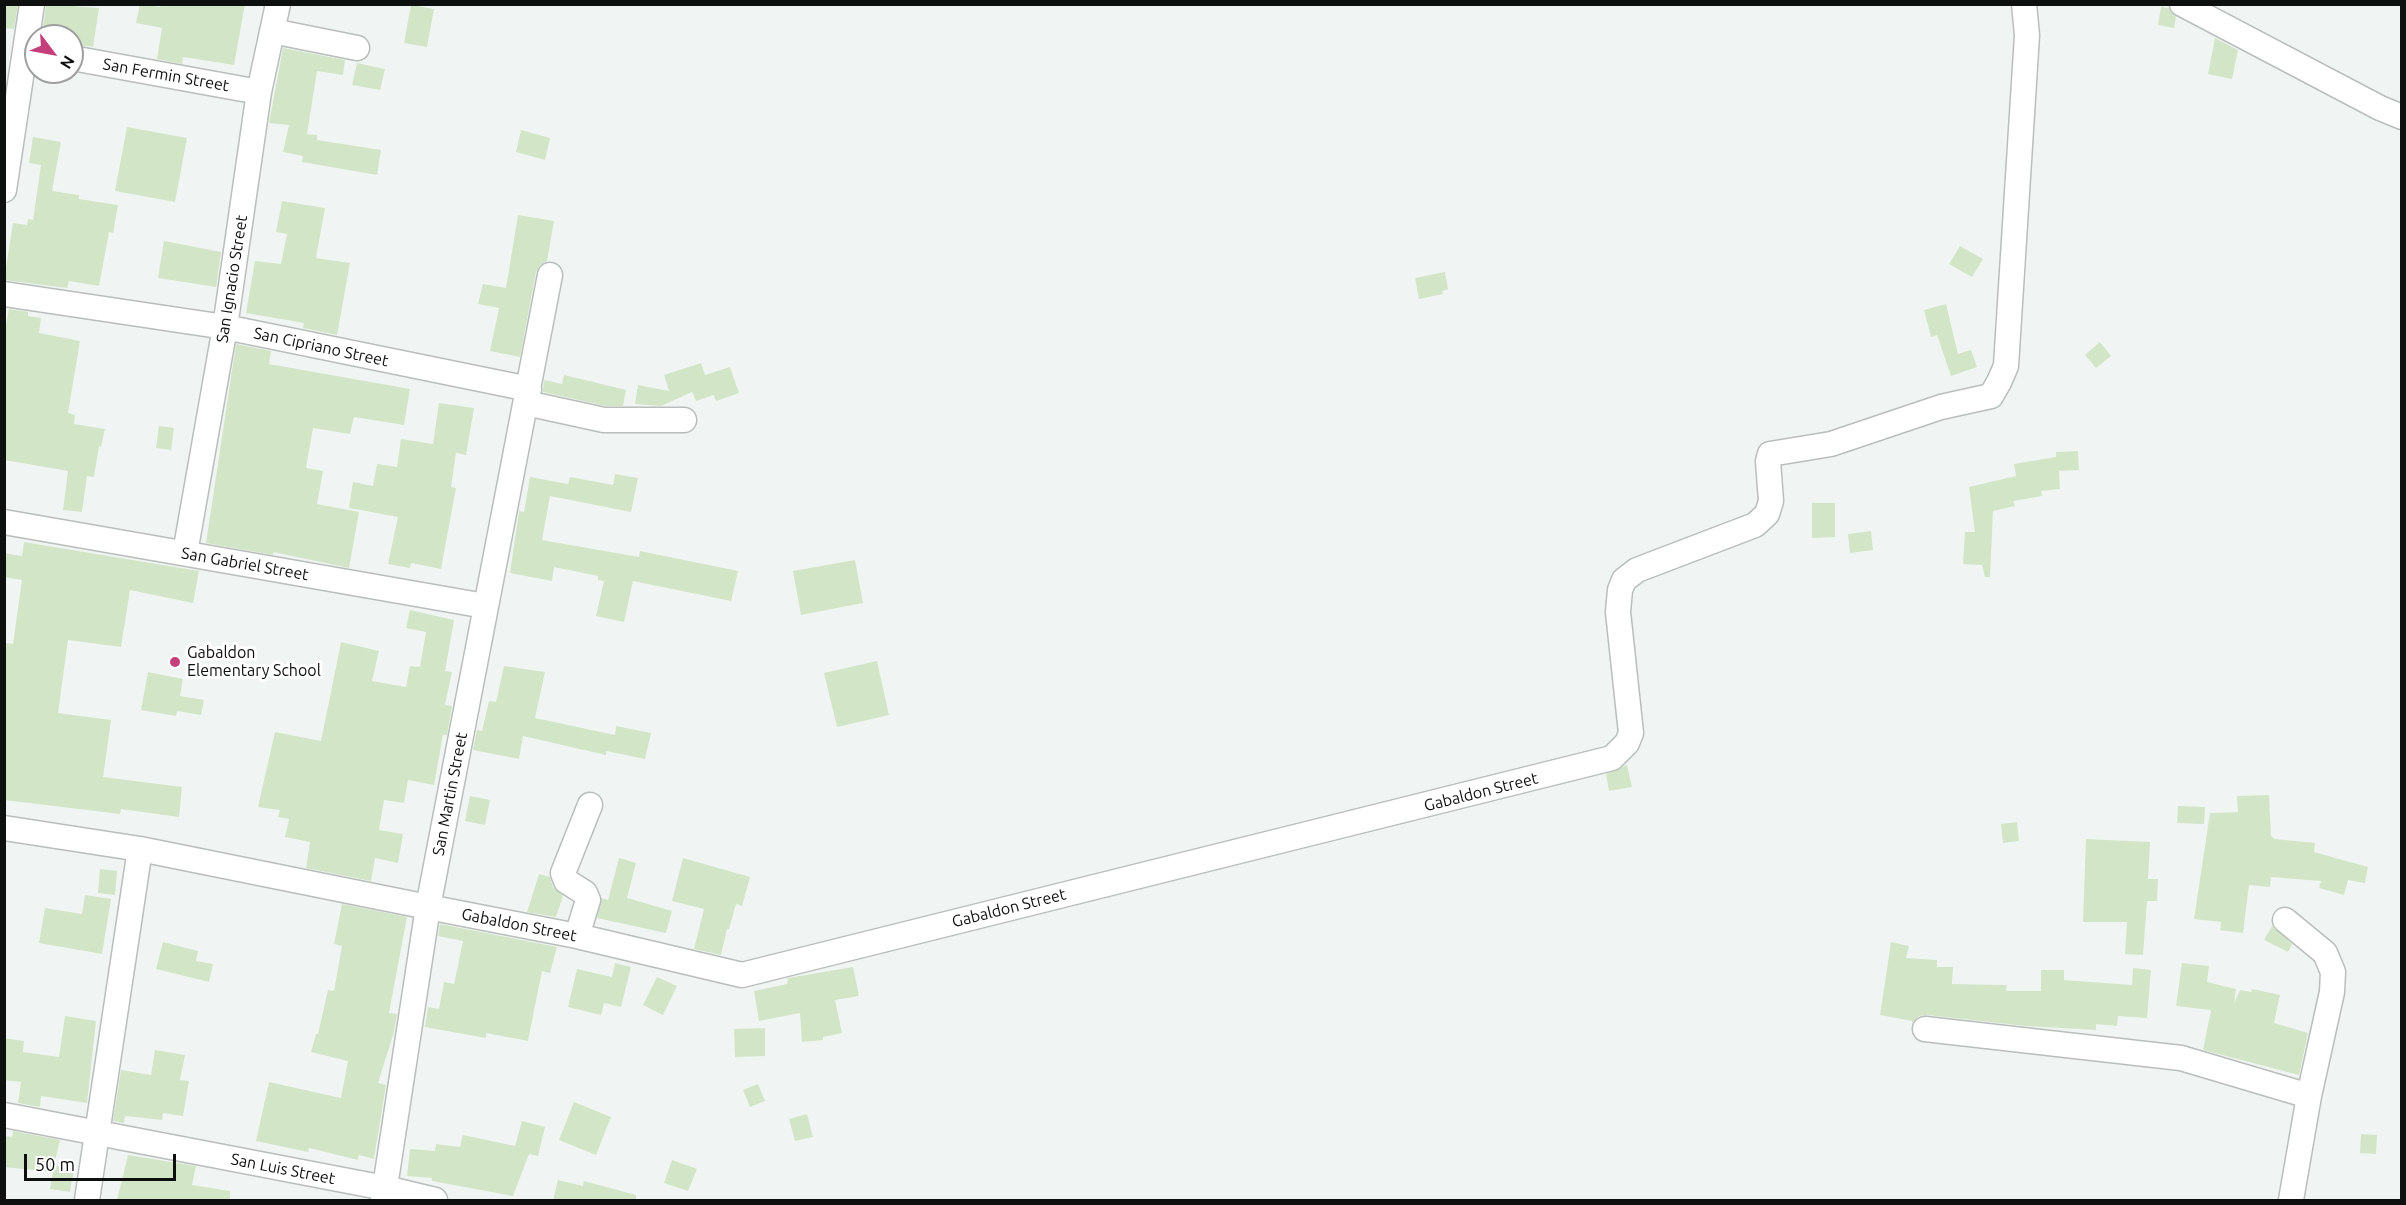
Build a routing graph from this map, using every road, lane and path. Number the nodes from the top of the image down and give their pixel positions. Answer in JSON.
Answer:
{"nodes":[{"id":1,"x":32,"y":4,"type":"edge"},
{"id":2,"x":278,"y":4,"type":"edge"},
{"id":3,"x":2024,"y":4,"type":"edge"},
{"id":4,"x":2182,"y":4,"type":"edge"},
{"id":5,"x":272,"y":31,"type":"junction"},
{"id":6,"x":22,"y":48,"type":"edge"},
{"id":7,"x":357,"y":48,"type":"dead end"},
{"id":8,"x":84,"y":60,"type":"edge"},
{"id":9,"x":259,"y":92,"type":"junction"},
{"id":10,"x":2402,"y":117,"type":"edge"},
{"id":11,"x":4,"y":190,"type":"edge"},
{"id":12,"x":550,"y":275,"type":"dead end"},
{"id":13,"x":4,"y":294,"type":"edge"},
{"id":14,"x":225,"y":327,"type":"junction"},
{"id":15,"x":527,"y":396,"type":"junction"},
{"id":16,"x":684,"y":420,"type":"dead end"},
{"id":17,"x":4,"y":522,"type":"edge"},
{"id":18,"x":185,"y":553,"type":"junction"},
{"id":19,"x":485,"y":606,"type":"junction"},
{"id":20,"x":590,"y":805,"type":"dead end"},
{"id":21,"x":4,"y":828,"type":"edge"},
{"id":22,"x":140,"y":849,"type":"junction"},
{"id":23,"x":428,"y":906,"type":"junction"},
{"id":24,"x":2284,"y":920,"type":"dead end"},
{"id":25,"x":577,"y":936,"type":"junction"},
{"id":26,"x":1925,"y":1029,"type":"dead end"},
{"id":27,"x":2309,"y":1096,"type":"junction"},
{"id":28,"x":4,"y":1115,"type":"edge"},
{"id":29,"x":98,"y":1134,"type":"junction"},
{"id":30,"x":384,"y":1194,"type":"edge"},
{"id":31,"x":87,"y":1200,"type":"edge"},
{"id":32,"x":435,"y":1200,"type":"edge"},
{"id":33,"x":2291,"y":1200,"type":"edge"}],
"edges":[{"from":1,"to":6,"type":"street"},
{"from":2,"to":5,"type":"street","name":"San Ignacio Street"},
{"from":3,"to":25,"type":"street","name":"Gabaldon Street"},
{"from":4,"to":10,"type":"street"},
{"from":5,"to":7,"type":"street"},
{"from":5,"to":9,"type":"street","name":"San Ignacio Street"},
{"from":6,"to":11,"type":"street"},
{"from":8,"to":9,"type":"street","name":"San Fermin Street"},
{"from":9,"to":14,"type":"street","name":"San Ignacio Street"},
{"from":12,"to":15,"type":"street","name":"San Martin Street"},
{"from":13,"to":14,"type":"street","name":"San Cipriano Street"},
{"from":14,"to":15,"type":"street","name":"San Cipriano Street"},
{"from":14,"to":18,"type":"street","name":"San Ignacio Street"},
{"from":15,"to":16,"type":"street","name":"San Cipriano Street"},
{"from":15,"to":19,"type":"street","name":"San Martin Street"},
{"from":17,"to":18,"type":"street","name":"San Gabriel Street"},
{"from":18,"to":19,"type":"street","name":"San Gabriel Street"},
{"from":19,"to":23,"type":"street","name":"San Martin Street"},
{"from":20,"to":25,"type":"street"},
{"from":21,"to":22,"type":"street","name":"Gabaldon Street"},
{"from":22,"to":23,"type":"street","name":"Gabaldon Street"},
{"from":22,"to":29,"type":"street"},
{"from":23,"to":25,"type":"street","name":"Gabaldon Street"},
{"from":23,"to":30,"type":"street","name":"San Martin Street"},
{"from":24,"to":27,"type":"street"},
{"from":26,"to":27,"type":"street"},
{"from":27,"to":33,"type":"street"},
{"from":28,"to":29,"type":"street","name":"San Luis Street"},
{"from":29,"to":30,"type":"street","name":"San Luis Street"},
{"from":29,"to":31,"type":"street"},
{"from":30,"to":32,"type":"street","name":"San Luis Street"}]}
